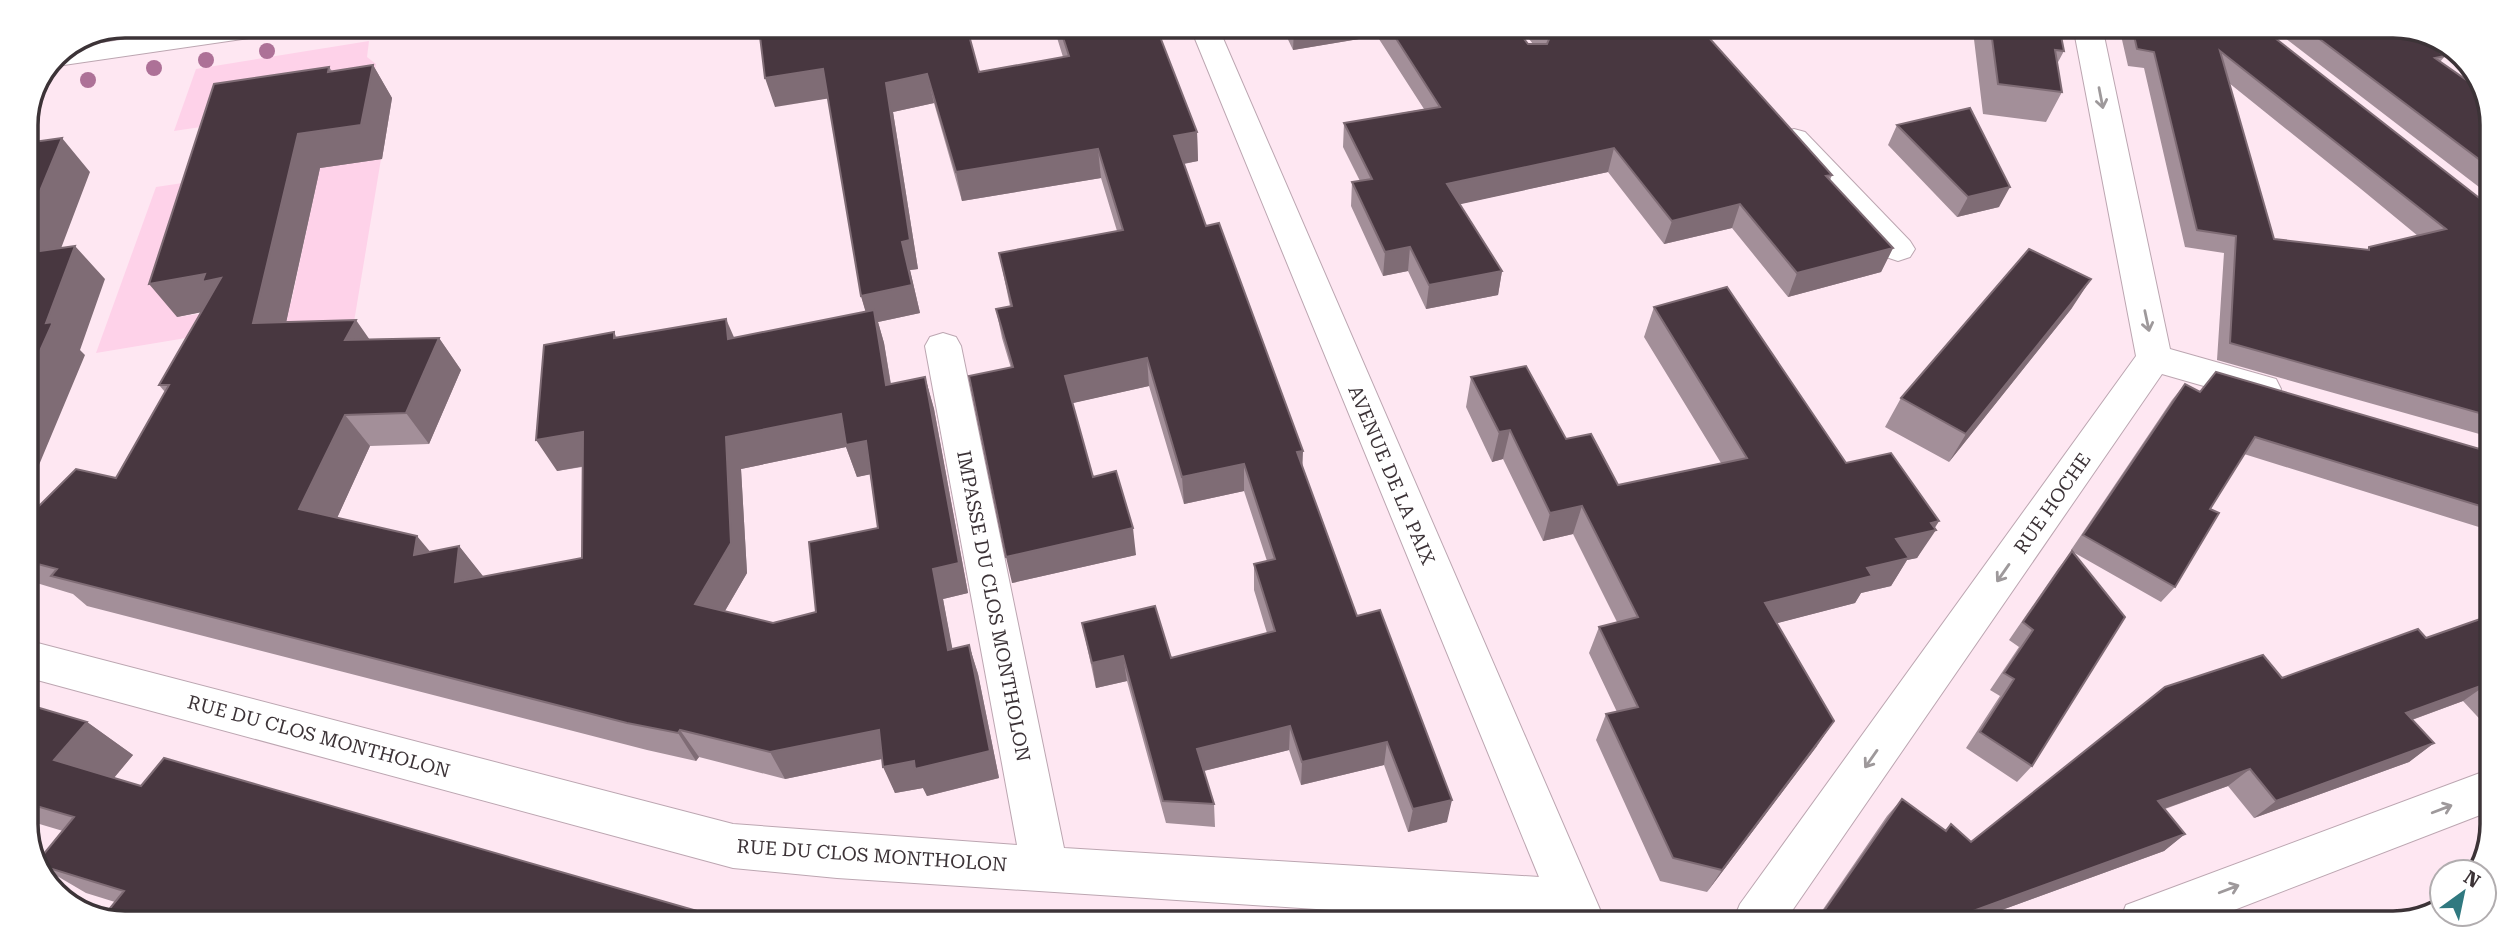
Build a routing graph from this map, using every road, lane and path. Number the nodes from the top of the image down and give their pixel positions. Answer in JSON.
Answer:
{"nodes":[{"id":1,"x":191,"y":38,"type":"edge"},
{"id":2,"x":1209,"y":38,"type":"edge"},
{"id":3,"x":2089,"y":38,"type":"edge"},
{"id":4,"x":73,"y":56,"type":"edge"},
{"id":5,"x":1770,"y":112,"type":"edge"},
{"id":6,"x":1898,"y":249,"type":"dead end"},
{"id":7,"x":943,"y":346,"type":"dead end"},
{"id":8,"x":2154,"y":358,"type":"junction"},
{"id":9,"x":2294,"y":398,"type":"edge"},
{"id":10,"x":39,"y":661,"type":"edge"},
{"id":11,"x":2480,"y":794,"type":"edge"},
{"id":12,"x":1045,"y":867,"type":"junction"},
{"id":13,"x":1576,"y":911,"type":"edge"},
{"id":14,"x":1764,"y":911,"type":"edge"},
{"id":15,"x":2172,"y":911,"type":"edge"}],
"edges":[{"from":1,"to":4,"type":"street"},
{"from":2,"to":13,"type":"street","name":"AVENUE DE LA PAIX"},
{"from":3,"to":8,"type":"street","one_way":true},
{"from":5,"to":6,"type":"street"},
{"from":7,"to":12,"type":"street","name":"IMPASSE DU CLOS MONTHOLON"},
{"from":8,"to":9,"type":"street"},
{"from":8,"to":14,"type":"street","name":"RUE HOCHE","one_way":true},
{"from":10,"to":12,"type":"street","name":"RUE DU CLOS MONTHOLON"},
{"from":15,"to":11,"type":"street","one_way":true},
{"from":12,"to":13,"type":"street","name":"RUE DU CLOS MONTHOLON"}]}
